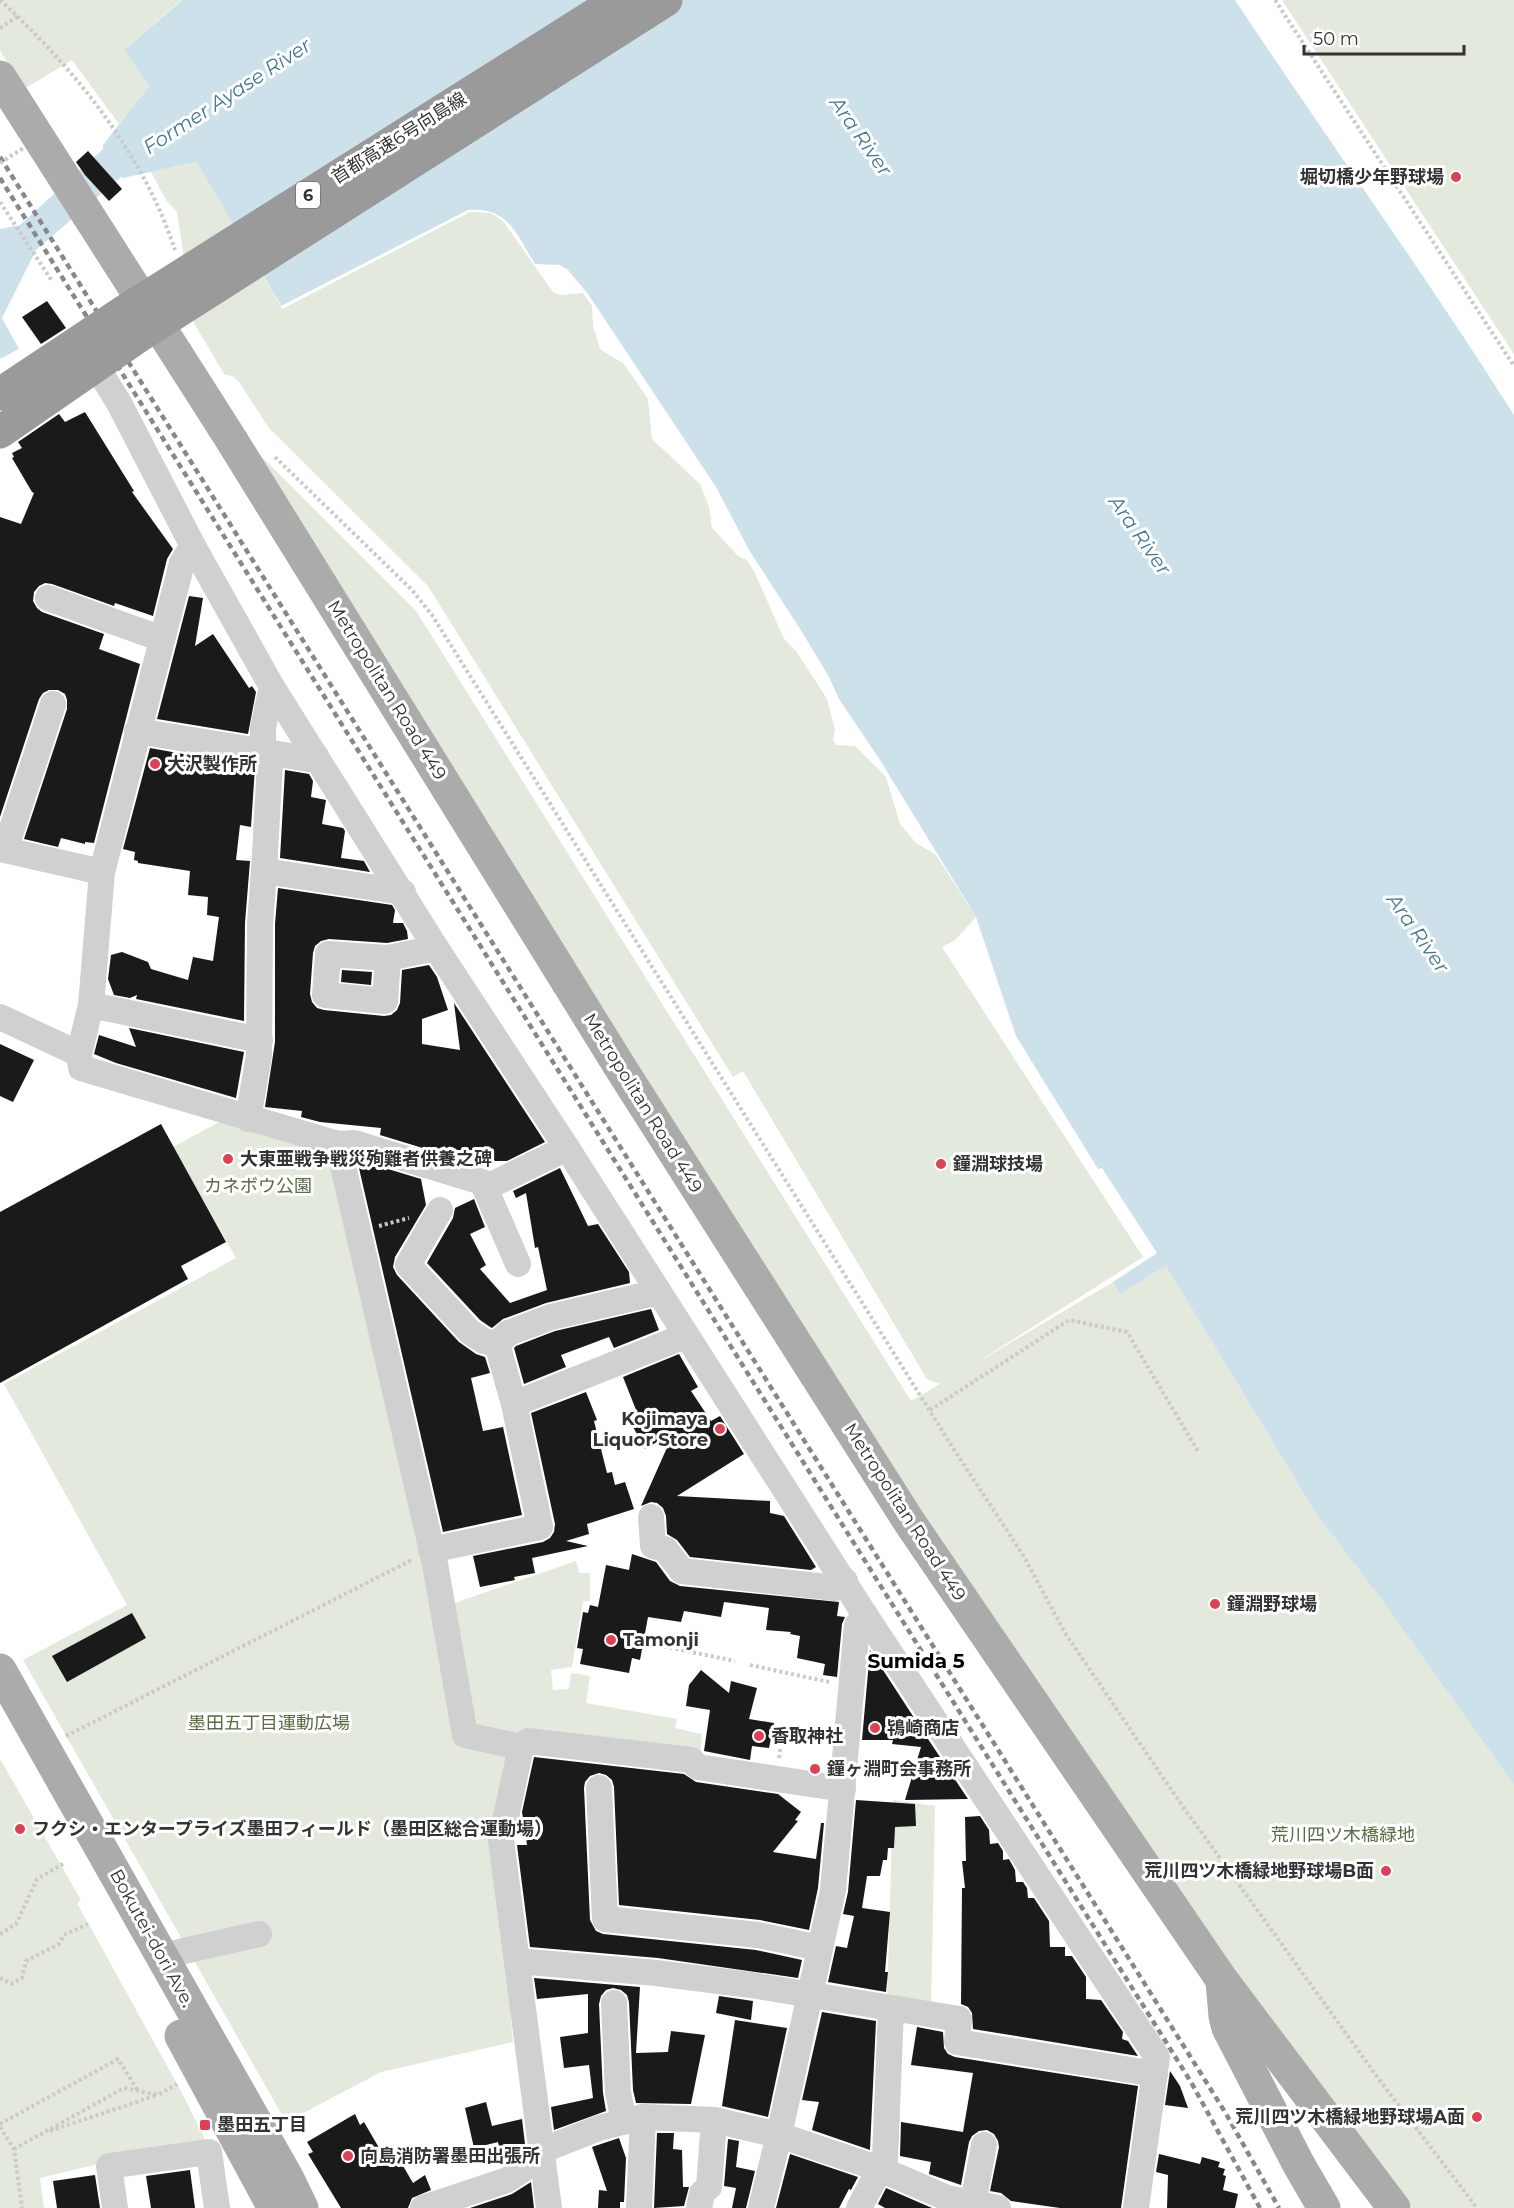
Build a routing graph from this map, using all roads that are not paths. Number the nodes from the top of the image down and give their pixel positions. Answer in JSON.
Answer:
{"nodes":[{"id":1,"x":618,"y":0,"type":"edge"},
{"id":2,"x":666,"y":0,"type":"edge"},
{"id":3,"x":0,"y":77,"type":"edge"},
{"id":4,"x":0,"y":394,"type":"edge"},
{"id":5,"x":0,"y":413,"type":"edge"},
{"id":6,"x":0,"y":432,"type":"edge"},
{"id":7,"x":193,"y":546,"type":"junction"},
{"id":8,"x":48,"y":598,"type":"dead end"},
{"id":9,"x":162,"y":639,"type":"junction"},
{"id":10,"x":272,"y":687,"type":"junction"},
{"id":11,"x":52,"y":704,"type":"dead end"},
{"id":12,"x":137,"y":731,"type":"junction"},
{"id":13,"x":263,"y":753,"type":"junction"},
{"id":14,"x":316,"y":756,"type":"junction"},
{"id":15,"x":2,"y":849,"type":"edge"},
{"id":16,"x":264,"y":871,"type":"junction"},
{"id":17,"x":102,"y":872,"type":"junction"},
{"id":18,"x":403,"y":892,"type":"junction"},
{"id":19,"x":436,"y":948,"type":"junction"},
{"id":20,"x":388,"y":958,"type":"dead end"},
{"id":21,"x":91,"y":1005,"type":"junction"},
{"id":22,"x":0,"y":1017,"type":"edge"},
{"id":23,"x":260,"y":1040,"type":"junction"},
{"id":24,"x":79,"y":1054,"type":"junction"},
{"id":25,"x":248,"y":1119,"type":"junction"},
{"id":26,"x":338,"y":1144,"type":"junction"},
{"id":27,"x":567,"y":1148,"type":"junction"},
{"id":28,"x":485,"y":1188,"type":"junction"},
{"id":29,"x":440,"y":1210,"type":"dead end"},
{"id":30,"x":518,"y":1264,"type":"dead end"},
{"id":31,"x":659,"y":1292,"type":"junction"},
{"id":32,"x":686,"y":1336,"type":"junction"},
{"id":33,"x":497,"y":1344,"type":"junction"},
{"id":34,"x":514,"y":1404,"type":"junction"},
{"id":35,"x":651,"y":1517,"type":"dead end"},
{"id":36,"x":431,"y":1550,"type":"junction"},
{"id":37,"x":844,"y":1581,"type":"junction"},
{"id":38,"x":865,"y":1615,"type":"junction"},
{"id":39,"x":0,"y":1670,"type":"edge"},
{"id":40,"x":0,"y":1716,"type":"edge"},
{"id":41,"x":521,"y":1747,"type":"junction"},
{"id":42,"x":599,"y":1788,"type":"dead end"},
{"id":43,"x":843,"y":1790,"type":"junction"},
{"id":44,"x":259,"y":1934,"type":"dead end"},
{"id":45,"x":820,"y":1948,"type":"junction"},
{"id":46,"x":162,"y":1956,"type":"junction"},
{"id":47,"x":517,"y":1961,"type":"junction"},
{"id":48,"x":1222,"y":1980,"type":"junction"},
{"id":49,"x":810,"y":1996,"type":"junction"},
{"id":50,"x":614,"y":2003,"type":"dead end"},
{"id":51,"x":891,"y":2009,"type":"junction"},
{"id":52,"x":1155,"y":2074,"type":"junction"},
{"id":53,"x":634,"y":2120,"type":"junction"},
{"id":54,"x":714,"y":2120,"type":"junction"},
{"id":55,"x":779,"y":2135,"type":"junction"},
{"id":56,"x":984,"y":2145,"type":"dead end"},
{"id":57,"x":231,"y":2148,"type":"junction"},
{"id":58,"x":542,"y":2157,"type":"junction"},
{"id":59,"x":880,"y":2169,"type":"junction"},
{"id":60,"x":973,"y":2203,"type":"junction"},
{"id":61,"x":115,"y":2208,"type":"edge"},
{"id":62,"x":217,"y":2208,"type":"edge"},
{"id":63,"x":260,"y":2208,"type":"edge"},
{"id":64,"x":274,"y":2208,"type":"edge"},
{"id":65,"x":302,"y":2208,"type":"edge"},
{"id":66,"x":423,"y":2208,"type":"edge"},
{"id":67,"x":549,"y":2208,"type":"edge"},
{"id":68,"x":639,"y":2208,"type":"edge"},
{"id":69,"x":699,"y":2208,"type":"edge"},
{"id":70,"x":761,"y":2208,"type":"edge"},
{"id":71,"x":859,"y":2208,"type":"edge"},
{"id":72,"x":998,"y":2208,"type":"edge"},
{"id":73,"x":1136,"y":2208,"type":"edge"},
{"id":74,"x":1323,"y":2208,"type":"edge"},
{"id":75,"x":1394,"y":2208,"type":"edge"}],
"edges":[{"from":1,"to":4,"type":"highway","name":"首都高速6号向島線","number":"6","bridge":true},
{"from":2,"to":6,"type":"highway","name":"首都高速6号向島線","number":"6","bridge":true},
{"from":3,"to":48,"type":"main road","name":"Metropolitan Road 449"},
{"from":5,"to":7,"type":"street"},
{"from":7,"to":9,"type":"street"},
{"from":7,"to":10,"type":"street"},
{"from":8,"to":9,"type":"street"},
{"from":9,"to":12,"type":"street"},
{"from":10,"to":13,"type":"street"},
{"from":10,"to":14,"type":"street"},
{"from":11,"to":15,"type":"street"},
{"from":12,"to":13,"type":"street"},
{"from":12,"to":17,"type":"street"},
{"from":13,"to":14,"type":"street"},
{"from":13,"to":16,"type":"street"},
{"from":14,"to":18,"type":"street"},
{"from":15,"to":17,"type":"street"},
{"from":16,"to":18,"type":"street"},
{"from":16,"to":23,"type":"street"},
{"from":17,"to":21,"type":"street"},
{"from":18,"to":19,"type":"street"},
{"from":19,"to":20,"type":"street"},
{"from":19,"to":27,"type":"street"},
{"from":21,"to":23,"type":"street"},
{"from":21,"to":24,"type":"street"},
{"from":22,"to":24,"type":"street"},
{"from":23,"to":25,"type":"street"},
{"from":24,"to":25,"type":"street"},
{"from":25,"to":26,"type":"street"},
{"from":26,"to":28,"type":"street"},
{"from":26,"to":36,"type":"street"},
{"from":27,"to":28,"type":"street"},
{"from":27,"to":31,"type":"street"},
{"from":28,"to":30,"type":"street"},
{"from":29,"to":33,"type":"street"},
{"from":31,"to":32,"type":"street"},
{"from":31,"to":33,"type":"street"},
{"from":32,"to":34,"type":"street"},
{"from":32,"to":37,"type":"street"},
{"from":33,"to":34,"type":"street"},
{"from":34,"to":36,"type":"street"},
{"from":35,"to":37,"type":"street"},
{"from":36,"to":41,"type":"street"},
{"from":37,"to":38,"type":"street"},
{"from":38,"to":43,"type":"street"},
{"from":38,"to":52,"type":"street"},
{"from":39,"to":46,"type":"main road","name":"Bokutei-dori Ave."},
{"from":40,"to":57,"type":"main road","name":"Bokutei-dori Ave."},
{"from":41,"to":43,"type":"street"},
{"from":41,"to":47,"type":"street"},
{"from":42,"to":45,"type":"street"},
{"from":43,"to":45,"type":"street"},
{"from":44,"to":46,"type":"street"},
{"from":45,"to":49,"type":"street"},
{"from":46,"to":65,"type":"main road","name":"Bokutei-dori Ave."},
{"from":47,"to":49,"type":"street"},
{"from":47,"to":58,"type":"street"},
{"from":48,"to":74,"type":"main road","name":"Metropolitan Road 449"},
{"from":48,"to":75,"type":"main road","name":"Metropolitan Road 449"},
{"from":49,"to":51,"type":"street"},
{"from":49,"to":55,"type":"street"},
{"from":50,"to":53,"type":"street"},
{"from":51,"to":52,"type":"street"},
{"from":51,"to":59,"type":"street"},
{"from":52,"to":73,"type":"street"},
{"from":53,"to":54,"type":"street"},
{"from":53,"to":58,"type":"street"},
{"from":53,"to":68,"type":"street"},
{"from":54,"to":55,"type":"street"},
{"from":54,"to":69,"type":"street"},
{"from":55,"to":59,"type":"street"},
{"from":55,"to":70,"type":"street"},
{"from":56,"to":60,"type":"street"},
{"from":57,"to":61,"type":"street"},
{"from":57,"to":62,"type":"street"},
{"from":57,"to":63,"type":"main road"},
{"from":57,"to":64,"type":"main road","name":"Bokutei-dori Ave."},
{"from":58,"to":66,"type":"street"},
{"from":58,"to":67,"type":"street"},
{"from":59,"to":60,"type":"street"},
{"from":59,"to":71,"type":"street"},
{"from":60,"to":72,"type":"street"}]}
